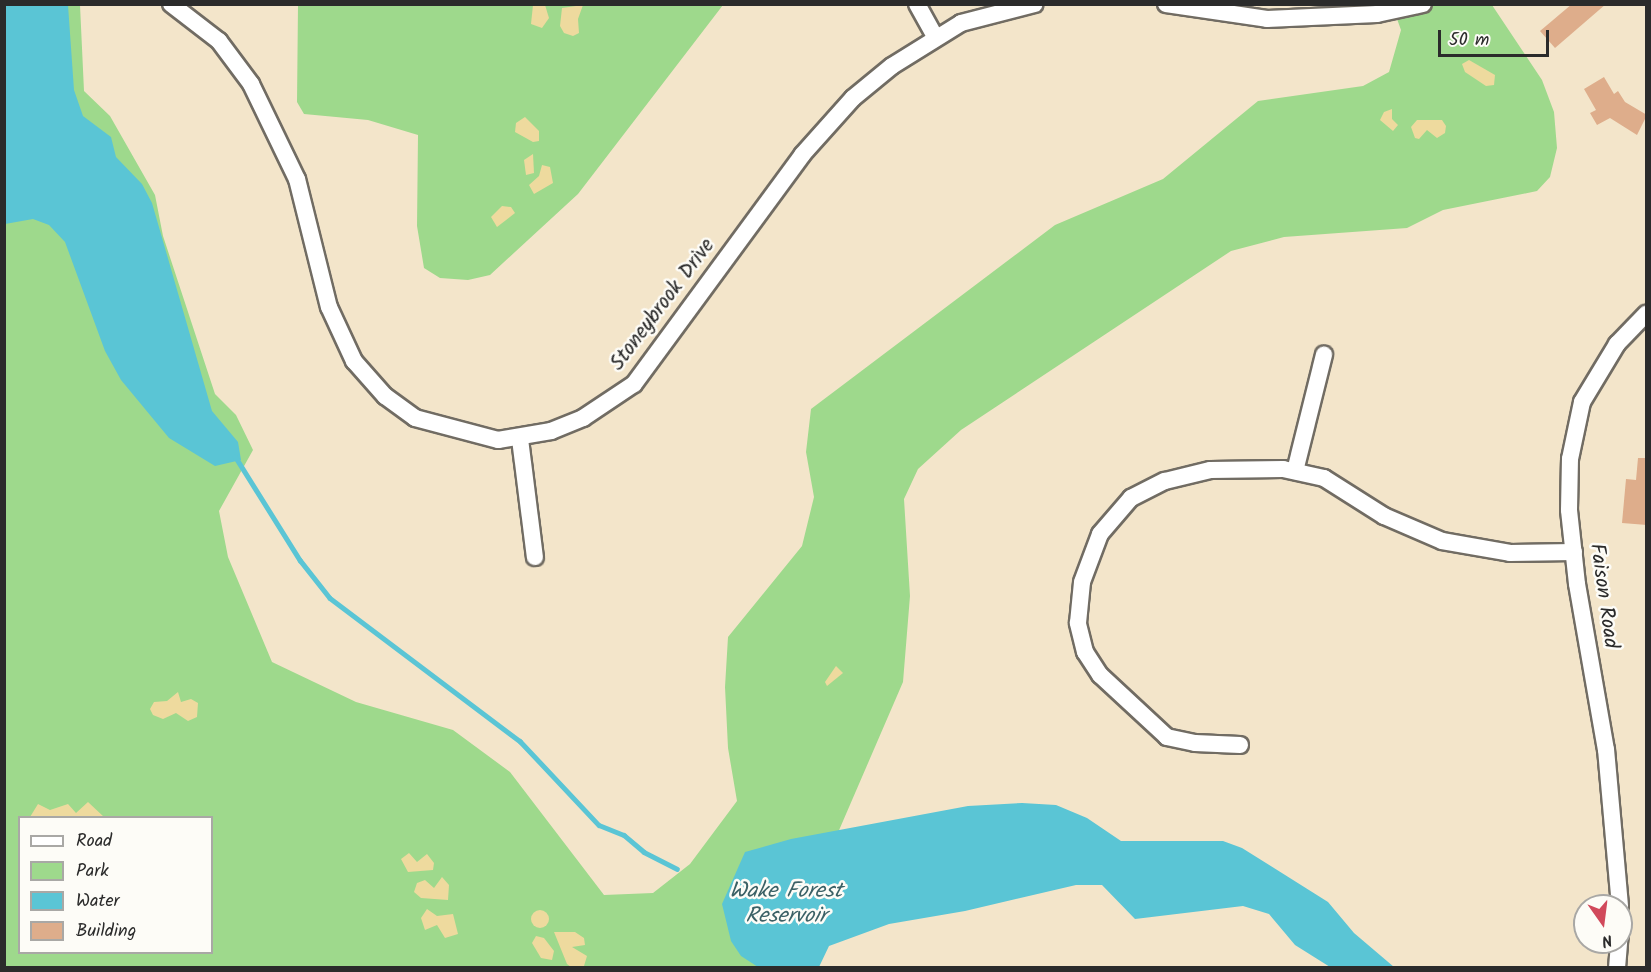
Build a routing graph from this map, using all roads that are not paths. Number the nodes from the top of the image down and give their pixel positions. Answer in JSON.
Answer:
{"nodes":[{"id":1,"x":171,"y":4,"type":"edge"},
{"id":2,"x":917,"y":4,"type":"edge"},
{"id":3,"x":1035,"y":4,"type":"edge"},
{"id":4,"x":1166,"y":4,"type":"edge"},
{"id":5,"x":1423,"y":4,"type":"edge"},
{"id":6,"x":935,"y":36,"type":"junction"},
{"id":7,"x":1647,"y":314,"type":"edge"},
{"id":8,"x":1324,"y":355,"type":"dead end"},
{"id":9,"x":520,"y":439,"type":"junction"},
{"id":10,"x":1295,"y":471,"type":"junction"},
{"id":11,"x":1574,"y":552,"type":"junction"},
{"id":12,"x":536,"y":557,"type":"dead end"},
{"id":13,"x":1240,"y":745,"type":"dead end"},
{"id":14,"x":1619,"y":894,"type":"edge"}],
"edges":[{"from":1,"to":9,"type":"street","name":"Stoneybrook Drive"},
{"from":2,"to":6,"type":"street"},
{"from":3,"to":6,"type":"street","name":"Stoneybrook Drive"},
{"from":4,"to":5,"type":"street"},
{"from":6,"to":9,"type":"street","name":"Stoneybrook Drive"},
{"from":7,"to":11,"type":"street","name":"Faison Road"},
{"from":8,"to":10,"type":"street"},
{"from":9,"to":12,"type":"street"},
{"from":10,"to":11,"type":"street"},
{"from":10,"to":13,"type":"street"},
{"from":11,"to":14,"type":"street","name":"Faison Road"}]}
